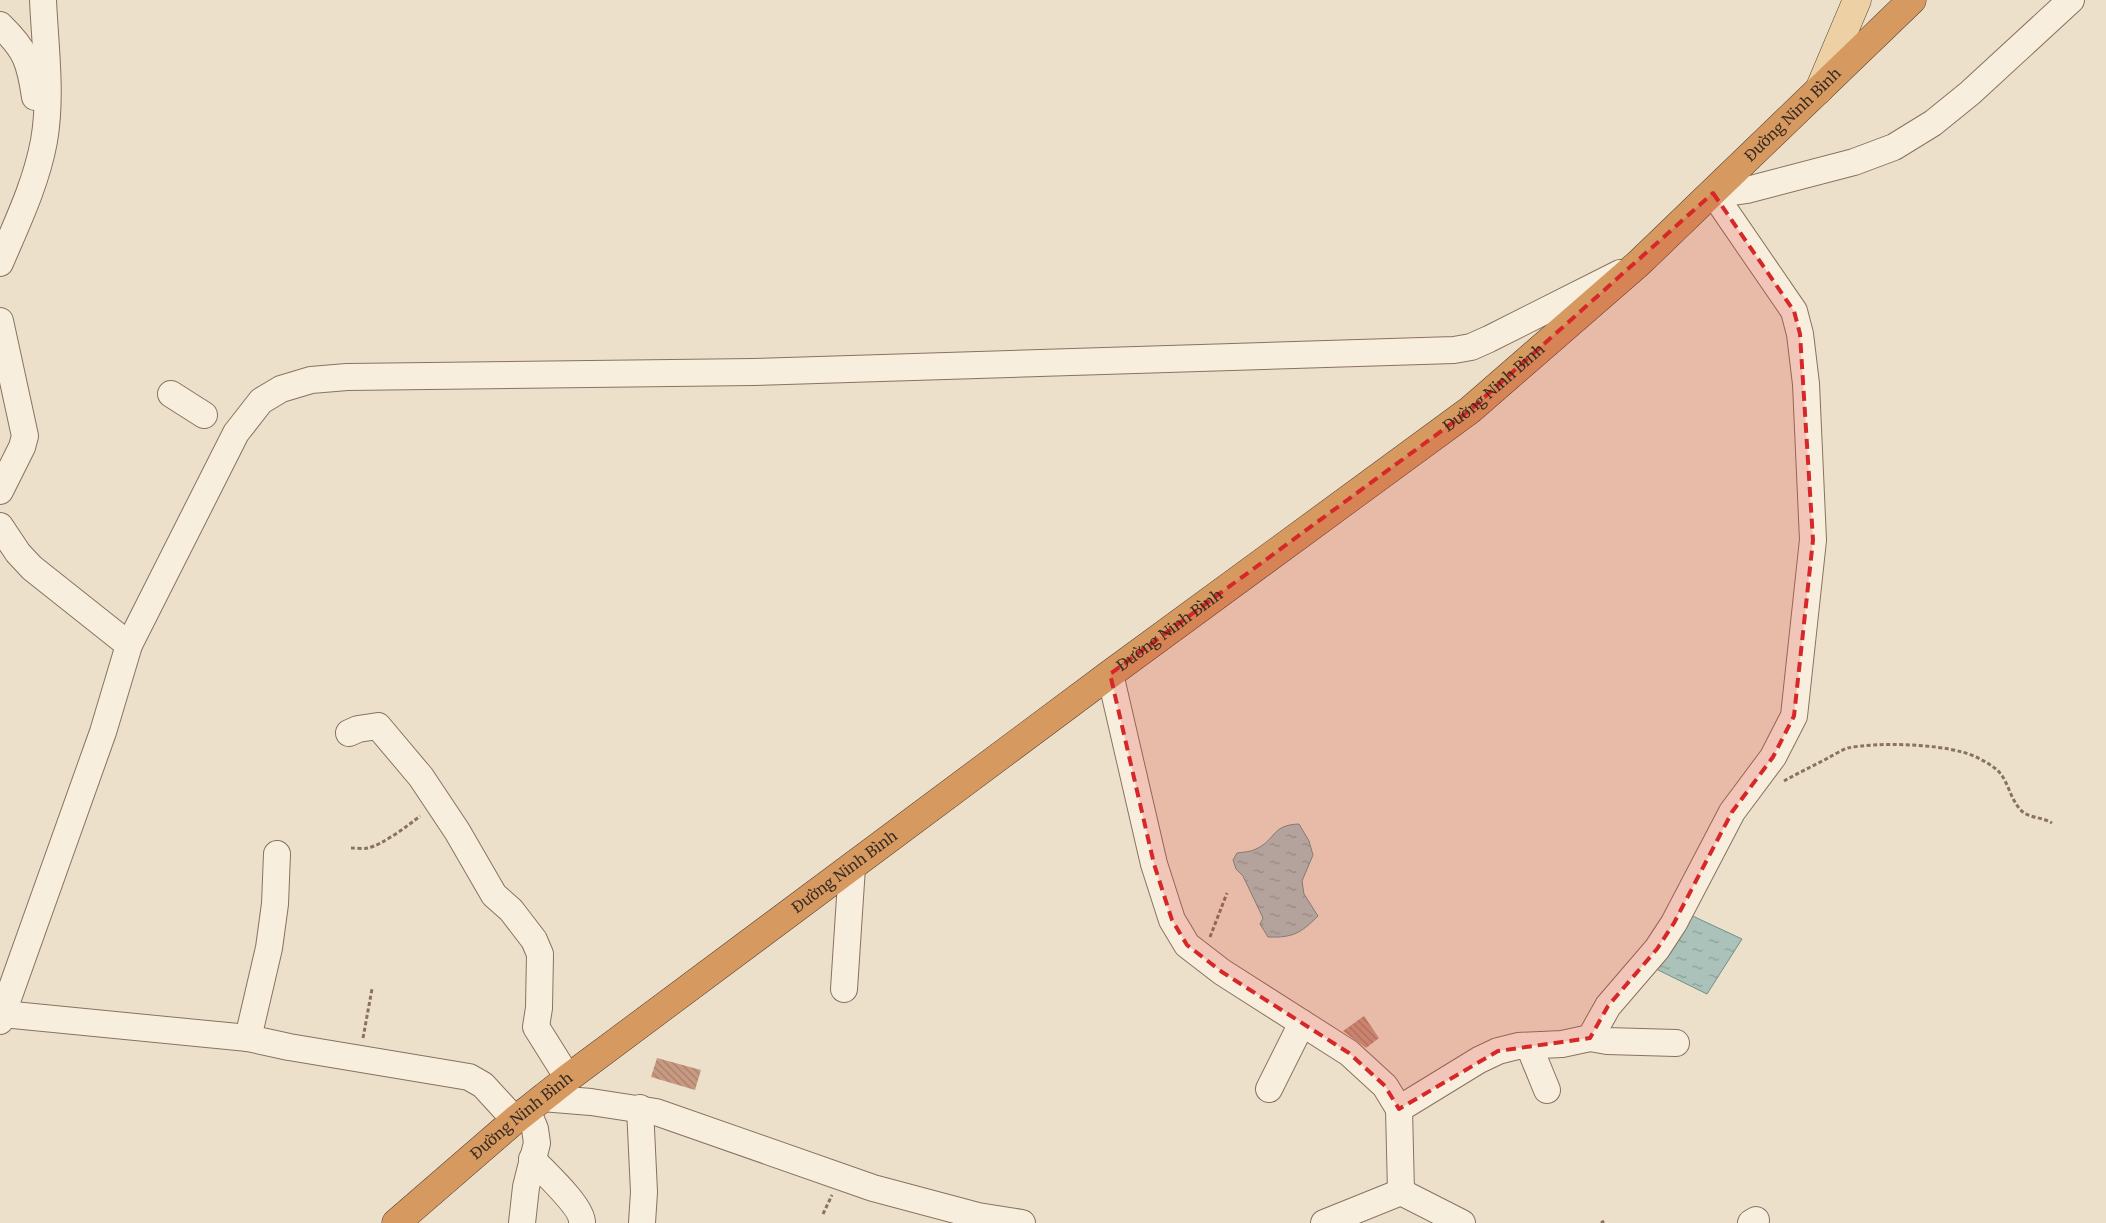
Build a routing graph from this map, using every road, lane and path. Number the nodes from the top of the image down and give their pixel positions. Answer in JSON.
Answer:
{"nodes":[{"id":1,"x":43,"y":0,"type":"edge"},
{"id":2,"x":1857,"y":0,"type":"edge"},
{"id":3,"x":1912,"y":0,"type":"edge"},
{"id":4,"x":2071,"y":0,"type":"edge"},
{"id":5,"x":0,"y":25,"type":"edge"},
{"id":6,"x":1819,"y":90,"type":"junction"},
{"id":7,"x":1717,"y":189,"type":"junction"},
{"id":8,"x":0,"y":232,"type":"edge"},
{"id":9,"x":0,"y":263,"type":"edge"},
{"id":10,"x":1639,"y":263,"type":"junction"},
{"id":11,"x":0,"y":321,"type":"edge"},
{"id":12,"x":171,"y":394,"type":"dead end"},
{"id":13,"x":0,"y":401,"type":"edge"},
{"id":14,"x":218,"y":423,"type":"junction"},
{"id":15,"x":22,"y":447,"type":"junction"},
{"id":16,"x":0,"y":491,"type":"edge"},
{"id":17,"x":0,"y":526,"type":"edge"},
{"id":18,"x":129,"y":645,"type":"junction"},
{"id":19,"x":1110,"y":674,"type":"junction"},
{"id":20,"x":349,"y":733,"type":"dead end"},
{"id":21,"x":1779,"y":784,"type":"dead end"},
{"id":22,"x":438,"y":801,"type":"junction"},
{"id":23,"x":2052,"y":823,"type":"dead end"},
{"id":24,"x":351,"y":848,"type":"dead end"},
{"id":25,"x":277,"y":854,"type":"dead end"},
{"id":26,"x":852,"y":867,"type":"junction"},
{"id":27,"x":1227,"y":893,"type":"dead end"},
{"id":28,"x":1202,"y":956,"type":"junction"},
{"id":29,"x":372,"y":988,"type":"dead end"},
{"id":30,"x":844,"y":989,"type":"dead end"},
{"id":31,"x":2,"y":1017,"type":"edge"},
{"id":32,"x":1302,"y":1023,"type":"junction"},
{"id":33,"x":248,"y":1038,"type":"junction"},
{"id":34,"x":1590,"y":1038,"type":"junction"},
{"id":35,"x":1676,"y":1043,"type":"dead end"},
{"id":36,"x":1528,"y":1046,"type":"junction"},
{"id":37,"x":360,"y":1059,"type":"junction"},
{"id":38,"x":568,"y":1078,"type":"junction"},
{"id":39,"x":1269,"y":1089,"type":"dead end"},
{"id":40,"x":1546,"y":1090,"type":"dead end"},
{"id":41,"x":640,"y":1108,"type":"junction"},
{"id":42,"x":528,"y":1109,"type":"junction"},
{"id":43,"x":1399,"y":1109,"type":"junction"},
{"id":44,"x":532,"y":1159,"type":"junction"},
{"id":45,"x":1401,"y":1192,"type":"junction"},
{"id":46,"x":976,"y":1219,"type":"edge"},
{"id":47,"x":396,"y":1223,"type":"edge"},
{"id":48,"x":522,"y":1223,"type":"edge"},
{"id":49,"x":582,"y":1223,"type":"edge"},
{"id":50,"x":642,"y":1223,"type":"edge"},
{"id":51,"x":1022,"y":1223,"type":"edge"},
{"id":52,"x":1324,"y":1223,"type":"edge"},
{"id":53,"x":1462,"y":1223,"type":"edge"}],
"edges":[{"from":1,"to":9,"type":"street"},
{"from":2,"to":6,"type":"main road"},
{"from":3,"to":6,"type":"highway","name":"Đường Ninh Bình"},
{"from":4,"to":7,"type":"street"},
{"from":5,"to":8,"type":"street"},
{"from":6,"to":7,"type":"highway","name":"Đường Ninh Bình"},
{"from":7,"to":10,"type":"highway","name":"Đường Ninh Bình"},
{"from":7,"to":34,"type":"street"},
{"from":10,"to":14,"type":"street"},
{"from":10,"to":19,"type":"highway","name":"Đường Ninh Bình"},
{"from":11,"to":15,"type":"street"},
{"from":12,"to":14,"type":"street"},
{"from":13,"to":15,"type":"street"},
{"from":14,"to":18,"type":"street"},
{"from":15,"to":16,"type":"street"},
{"from":17,"to":18,"type":"street"},
{"from":18,"to":31,"type":"street"},
{"from":19,"to":26,"type":"highway","name":"Đường Ninh Bình"},
{"from":19,"to":28,"type":"street"},
{"from":20,"to":22,"type":"street"},
{"from":21,"to":23,"type":"path"},
{"from":22,"to":24,"type":"path"},
{"from":22,"to":38,"type":"street"},
{"from":25,"to":33,"type":"street"},
{"from":26,"to":30,"type":"street"},
{"from":26,"to":38,"type":"highway","name":"Đường Ninh Bình"},
{"from":27,"to":28,"type":"path"},
{"from":28,"to":32,"type":"street"},
{"from":29,"to":37,"type":"path"},
{"from":31,"to":33,"type":"street"},
{"from":32,"to":39,"type":"street"},
{"from":32,"to":43,"type":"street"},
{"from":33,"to":37,"type":"street"},
{"from":34,"to":35,"type":"street"},
{"from":34,"to":36,"type":"street"},
{"from":36,"to":40,"type":"street"},
{"from":36,"to":43,"type":"street"},
{"from":37,"to":42,"type":"street"},
{"from":38,"to":42,"type":"highway","name":"Đường Ninh Bình"},
{"from":41,"to":42,"type":"street"},
{"from":41,"to":46,"type":"street"},
{"from":41,"to":50,"type":"street"},
{"from":42,"to":44,"type":"street"},
{"from":42,"to":47,"type":"highway","name":"Đường Ninh Bình"},
{"from":43,"to":45,"type":"street"},
{"from":44,"to":48,"type":"street"},
{"from":44,"to":49,"type":"street"},
{"from":45,"to":52,"type":"street"},
{"from":45,"to":53,"type":"street"},
{"from":46,"to":51,"type":"street"}]}
